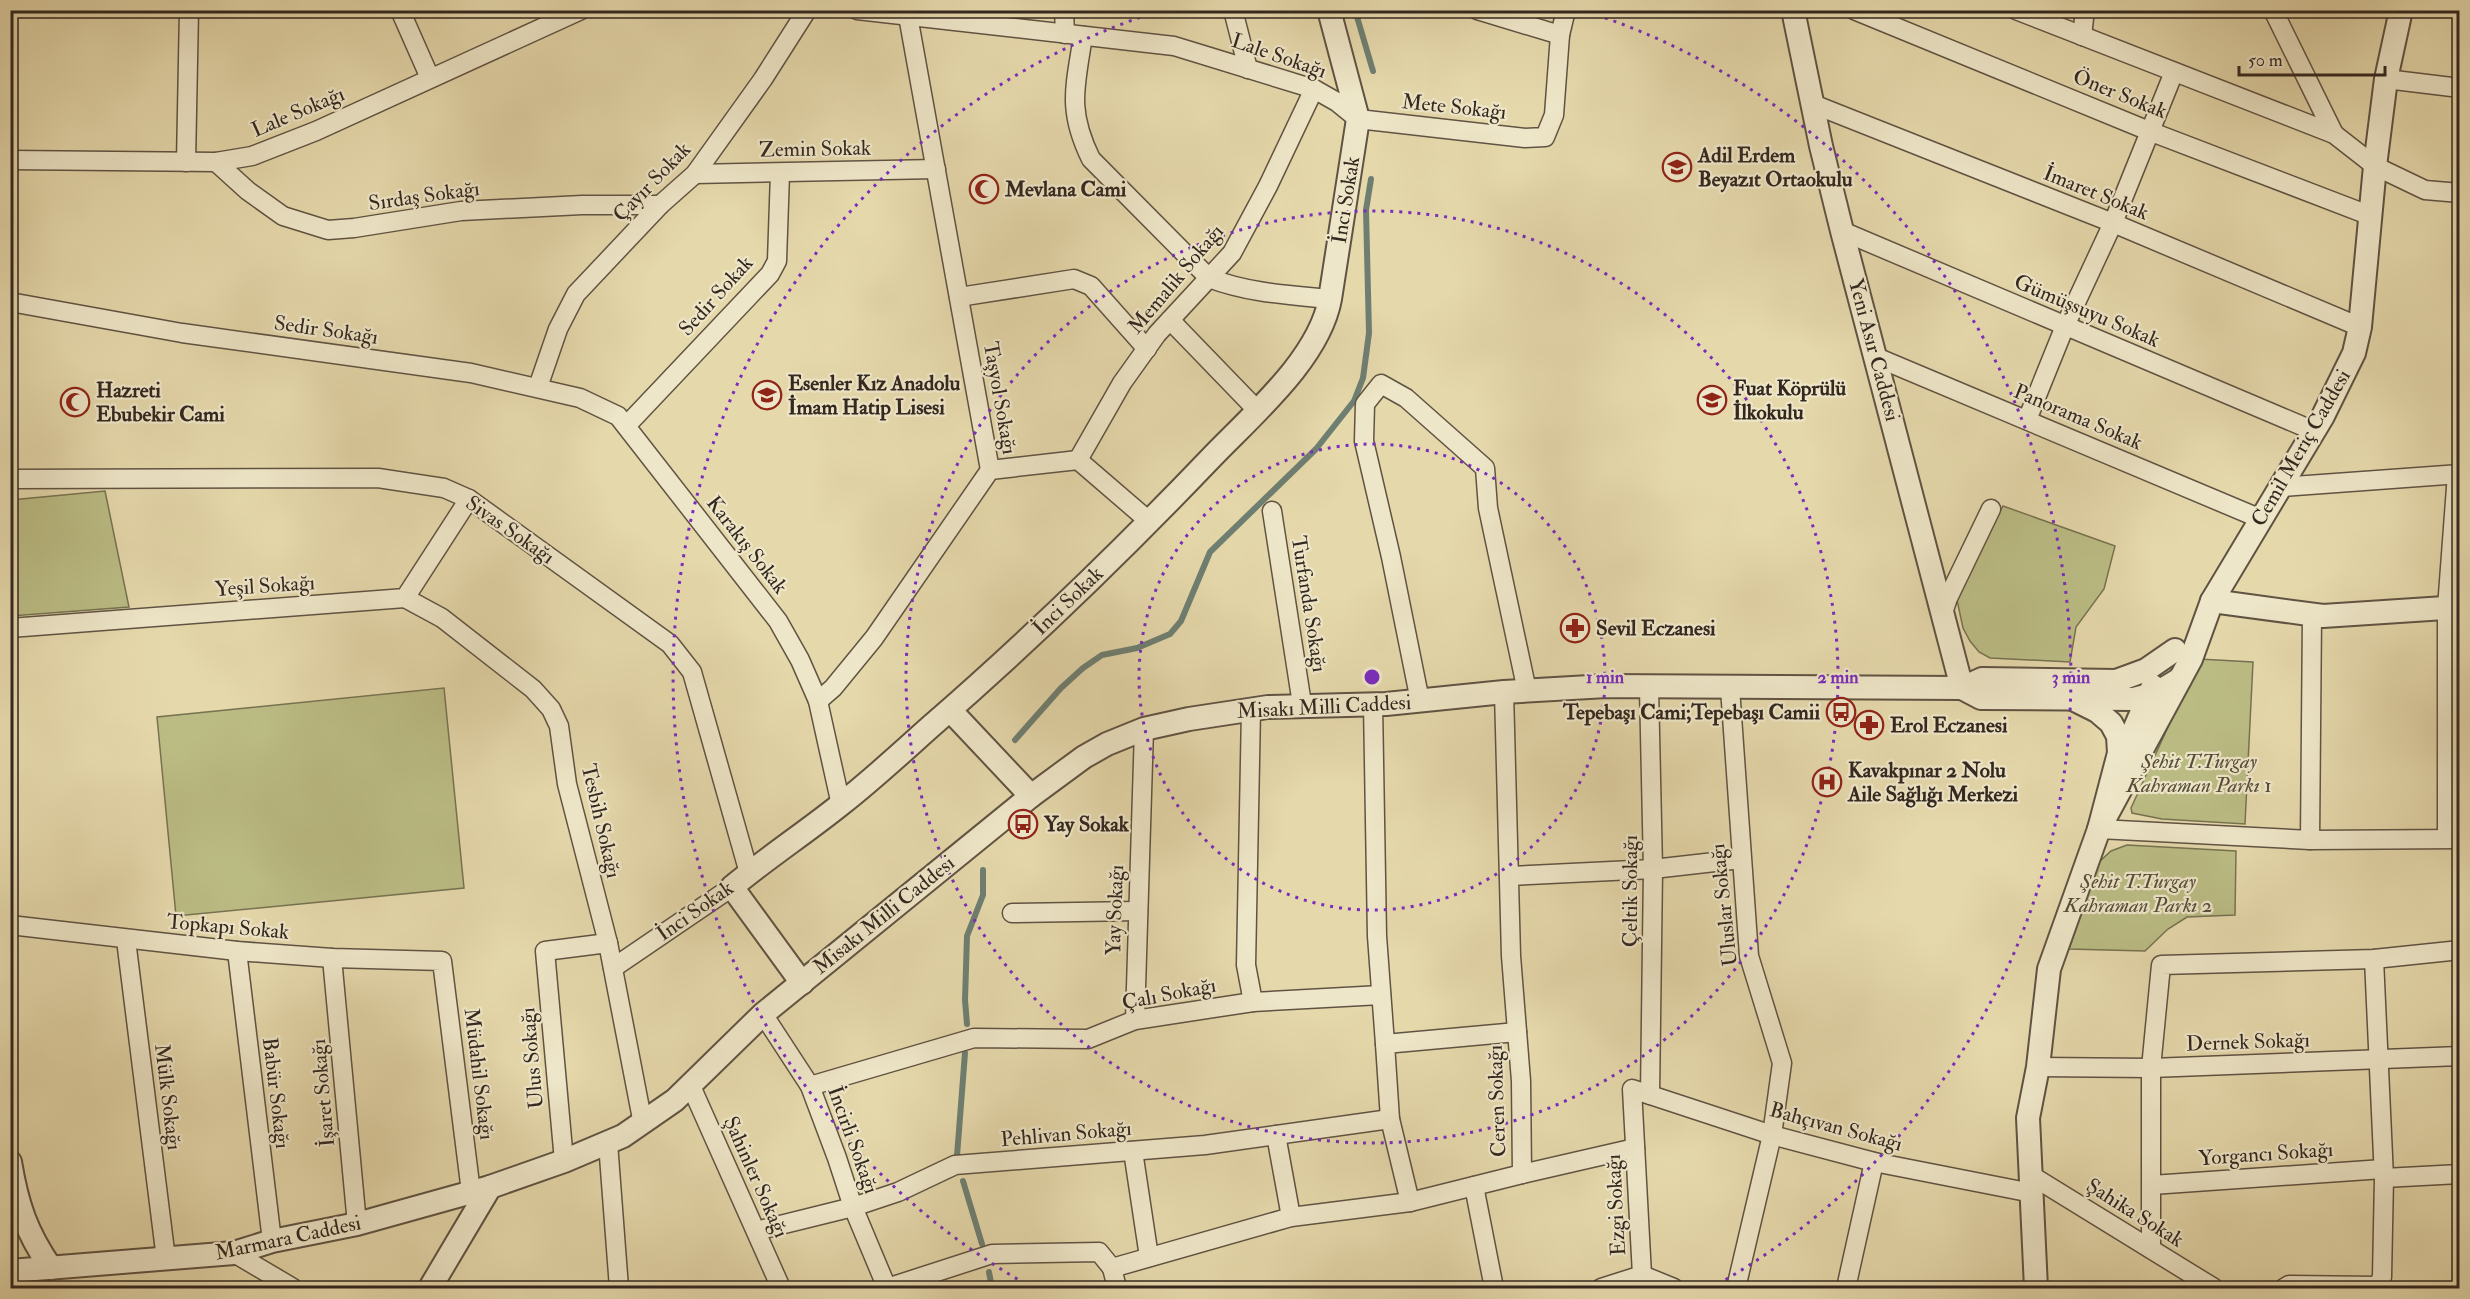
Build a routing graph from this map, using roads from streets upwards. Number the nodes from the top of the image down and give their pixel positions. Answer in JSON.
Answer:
{"nodes":[{"id":1,"x":189,"y":10,"type":"edge"},
{"id":2,"x":400,"y":10,"type":"edge"},
{"id":3,"x":807,"y":10,"type":"edge"},
{"id":4,"x":857,"y":10,"type":"edge"},
{"id":5,"x":1064,"y":10,"type":"edge"},
{"id":6,"x":1233,"y":10,"type":"edge"},
{"id":7,"x":1329,"y":10,"type":"edge"},
{"id":8,"x":1477,"y":10,"type":"edge"},
{"id":9,"x":1566,"y":10,"type":"edge"},
{"id":10,"x":1793,"y":10,"type":"edge"},
{"id":11,"x":1854,"y":10,"type":"edge"},
{"id":12,"x":2016,"y":10,"type":"edge"},
{"id":13,"x":2085,"y":10,"type":"edge"},
{"id":14,"x":2273,"y":10,"type":"edge"},
{"id":15,"x":2401,"y":10,"type":"edge"},
{"id":16,"x":569,"y":13,"type":"edge"},
{"id":17,"x":934,"y":15,"type":"edge"},
{"id":18,"x":908,"y":16,"type":"junction"},
{"id":19,"x":1074,"y":35,"type":"junction"},
{"id":20,"x":1560,"y":35,"type":"junction"},
{"id":21,"x":2082,"y":36,"type":"junction"},
{"id":22,"x":1248,"y":69,"type":"junction"},
{"id":23,"x":2174,"y":72,"type":"junction"},
{"id":24,"x":430,"y":78,"type":"junction"},
{"id":25,"x":2386,"y":80,"type":"junction"},
{"id":26,"x":2460,"y":88,"type":"edge"},
{"id":27,"x":1314,"y":89,"type":"junction"},
{"id":28,"x":1813,"y":104,"type":"junction"},
{"id":29,"x":1358,"y":119,"type":"junction"},
{"id":30,"x":2149,"y":131,"type":"junction"},
{"id":31,"x":2334,"y":135,"type":"junction"},
{"id":32,"x":10,"y":160,"type":"edge"},
{"id":33,"x":186,"y":162,"type":"junction"},
{"id":34,"x":216,"y":162,"type":"junction"},
{"id":35,"x":2375,"y":166,"type":"junction"},
{"id":36,"x":936,"y":170,"type":"junction"},
{"id":37,"x":780,"y":173,"type":"junction"},
{"id":38,"x":695,"y":174,"type":"junction"},
{"id":39,"x":2460,"y":193,"type":"edge"},
{"id":40,"x":660,"y":205,"type":"junction"},
{"id":41,"x":2371,"y":216,"type":"junction"},
{"id":42,"x":2112,"y":223,"type":"junction"},
{"id":43,"x":1842,"y":231,"type":"junction"},
{"id":44,"x":1209,"y":278,"type":"junction"},
{"id":45,"x":959,"y":297,"type":"junction"},
{"id":46,"x":1330,"y":298,"type":"junction"},
{"id":47,"x":10,"y":302,"type":"edge"},
{"id":48,"x":1170,"y":320,"type":"junction"},
{"id":49,"x":2065,"y":326,"type":"junction"},
{"id":50,"x":2360,"y":327,"type":"junction"},
{"id":51,"x":1147,"y":349,"type":"junction"},
{"id":52,"x":1876,"y":357,"type":"junction"},
{"id":53,"x":538,"y":387,"type":"junction"},
{"id":54,"x":1257,"y":410,"type":"junction"},
{"id":55,"x":2027,"y":420,"type":"junction"},
{"id":56,"x":627,"y":425,"type":"junction"},
{"id":57,"x":2314,"y":431,"type":"junction"},
{"id":58,"x":1078,"y":460,"type":"junction"},
{"id":59,"x":990,"y":470,"type":"junction"},
{"id":60,"x":2458,"y":474,"type":"edge"},
{"id":61,"x":10,"y":478,"type":"edge"},
{"id":62,"x":2281,"y":487,"type":"junction"},
{"id":63,"x":469,"y":499,"type":"junction"},
{"id":64,"x":1991,"y":508,"type":"dead end"},
{"id":65,"x":1272,"y":510,"type":"dead end"},
{"id":66,"x":2261,"y":519,"type":"junction"},
{"id":67,"x":1150,"y":522,"type":"junction"},
{"id":68,"x":405,"y":598,"type":"junction"},
{"id":69,"x":2212,"y":601,"type":"junction"},
{"id":70,"x":2453,"y":607,"type":"edge"},
{"id":71,"x":1943,"y":613,"type":"junction"},
{"id":72,"x":2312,"y":615,"type":"junction"},
{"id":73,"x":10,"y":628,"type":"edge"},
{"id":74,"x":2175,"y":650,"type":"junction"},
{"id":75,"x":2180,"y":679,"type":"junction"},
{"id":76,"x":2116,"y":681,"type":"junction"},
{"id":77,"x":1649,"y":687,"type":"junction"},
{"id":78,"x":1730,"y":687,"type":"junction"},
{"id":79,"x":1962,"y":688,"type":"junction"},
{"id":80,"x":1527,"y":691,"type":"junction"},
{"id":81,"x":1504,"y":692,"type":"junction"},
{"id":82,"x":2073,"y":699,"type":"junction"},
{"id":83,"x":2145,"y":699,"type":"junction"},
{"id":84,"x":818,"y":701,"type":"junction"},
{"id":85,"x":1420,"y":701,"type":"junction"},
{"id":86,"x":1302,"y":704,"type":"junction"},
{"id":87,"x":1373,"y":704,"type":"junction"},
{"id":88,"x":950,"y":710,"type":"junction"},
{"id":89,"x":1251,"y":710,"type":"junction"},
{"id":90,"x":1144,"y":729,"type":"junction"},
{"id":91,"x":2140,"y":755,"type":"junction"},
{"id":92,"x":2111,"y":785,"type":"junction"},
{"id":93,"x":1031,"y":796,"type":"junction"},
{"id":94,"x":841,"y":805,"type":"junction"},
{"id":95,"x":2099,"y":829,"type":"junction"},
{"id":96,"x":2453,"y":838,"type":"edge"},
{"id":97,"x":2310,"y":840,"type":"junction"},
{"id":98,"x":1741,"y":859,"type":"junction"},
{"id":99,"x":1653,"y":869,"type":"junction"},
{"id":100,"x":1509,"y":876,"type":"junction"},
{"id":101,"x":740,"y":880,"type":"junction"},
{"id":102,"x":1138,"y":911,"type":"junction"},
{"id":103,"x":1012,"y":913,"type":"dead end"},
{"id":104,"x":10,"y":925,"type":"edge"},
{"id":105,"x":126,"y":940,"type":"junction"},
{"id":106,"x":608,"y":943,"type":"junction"},
{"id":107,"x":2460,"y":950,"type":"edge"},
{"id":108,"x":237,"y":951,"type":"junction"},
{"id":109,"x":332,"y":958,"type":"junction"},
{"id":110,"x":2374,"y":959,"type":"junction"},
{"id":111,"x":442,"y":961,"type":"joint"},
{"id":112,"x":613,"y":968,"type":"junction"},
{"id":113,"x":802,"y":983,"type":"junction"},
{"id":114,"x":1381,"y":995,"type":"junction"},
{"id":115,"x":1253,"y":1002,"type":"junction"},
{"id":116,"x":763,"y":1014,"type":"junction"},
{"id":117,"x":1135,"y":1020,"type":"junction"},
{"id":118,"x":1517,"y":1032,"type":"junction"},
{"id":119,"x":1384,"y":1044,"type":"junction"},
{"id":120,"x":2460,"y":1056,"type":"edge"},
{"id":121,"x":2379,"y":1060,"type":"junction"},
{"id":122,"x":2038,"y":1067,"type":"junction"},
{"id":123,"x":2151,"y":1068,"type":"junction"},
{"id":124,"x":690,"y":1084,"type":"junction"},
{"id":125,"x":810,"y":1086,"type":"junction"},
{"id":126,"x":1632,"y":1089,"type":"joint"},
{"id":127,"x":1650,"y":1095,"type":"junction"},
{"id":128,"x":1390,"y":1119,"type":"junction"},
{"id":129,"x":643,"y":1124,"type":"junction"},
{"id":130,"x":1276,"y":1135,"type":"junction"},
{"id":131,"x":1772,"y":1135,"type":"junction"},
{"id":132,"x":608,"y":1143,"type":"junction"},
{"id":133,"x":1635,"y":1148,"type":"junction"},
{"id":134,"x":1133,"y":1151,"type":"junction"},
{"id":135,"x":564,"y":1161,"type":"junction"},
{"id":136,"x":10,"y":1162,"type":"edge"},
{"id":137,"x":1874,"y":1162,"type":"junction"},
{"id":138,"x":2384,"y":1173,"type":"junction"},
{"id":139,"x":1522,"y":1174,"type":"junction"},
{"id":140,"x":2460,"y":1174,"type":"edge"},
{"id":141,"x":2032,"y":1184,"type":"junction"},
{"id":142,"x":1474,"y":1185,"type":"junction"},
{"id":143,"x":2152,"y":1185,"type":"junction"},
{"id":144,"x":481,"y":1190,"type":"junction"},
{"id":145,"x":1410,"y":1202,"type":"junction"},
{"id":146,"x":853,"y":1207,"type":"junction"},
{"id":147,"x":1291,"y":1216,"type":"junction"},
{"id":148,"x":357,"y":1224,"type":"junction"},
{"id":149,"x":756,"y":1231,"type":"junction"},
{"id":150,"x":273,"y":1241,"type":"junction"},
{"id":151,"x":2151,"y":1249,"type":"junction"},
{"id":152,"x":234,"y":1253,"type":"junction"},
{"id":153,"x":1149,"y":1257,"type":"junction"},
{"id":154,"x":166,"y":1259,"type":"junction"},
{"id":155,"x":51,"y":1268,"type":"junction"},
{"id":156,"x":1112,"y":1268,"type":"junction"},
{"id":157,"x":10,"y":1271,"type":"edge"},
{"id":158,"x":1642,"y":1275,"type":"junction"},
{"id":159,"x":2379,"y":1287,"type":"edge"},
{"id":160,"x":293,"y":1288,"type":"edge"},
{"id":161,"x":430,"y":1288,"type":"edge"},
{"id":162,"x":619,"y":1288,"type":"edge"},
{"id":163,"x":781,"y":1288,"type":"edge"},
{"id":164,"x":887,"y":1288,"type":"edge"},
{"id":165,"x":1117,"y":1288,"type":"edge"},
{"id":166,"x":1494,"y":1288,"type":"edge"},
{"id":167,"x":1601,"y":1288,"type":"edge"},
{"id":168,"x":1674,"y":1288,"type":"edge"},
{"id":169,"x":1736,"y":1288,"type":"edge"},
{"id":170,"x":1846,"y":1288,"type":"edge"},
{"id":171,"x":2036,"y":1288,"type":"edge"},
{"id":172,"x":2214,"y":1288,"type":"edge"},
{"id":173,"x":2284,"y":1288,"type":"edge"}],
"edges":[{"from":1,"to":33,"type":"street"},
{"from":2,"to":24,"type":"street"},
{"from":3,"to":38,"type":"street","name":"Çayır Sokak"},
{"from":4,"to":18,"type":"street","name":"Lale Sokağı"},
{"from":5,"to":19,"type":"street"},
{"from":6,"to":22,"type":"street"},
{"from":7,"to":29,"type":"street"},
{"from":8,"to":20,"type":"street"},
{"from":9,"to":20,"type":"street"},
{"from":10,"to":28,"type":"street","name":"Yeni Asır Caddesi"},
{"from":11,"to":30,"type":"street","name":"Öner Sokak"},
{"from":12,"to":21,"type":"street"},
{"from":13,"to":21,"type":"street"},
{"from":14,"to":31,"type":"street"},
{"from":15,"to":25,"type":"street","name":"Cemil Meriç Caddesi"},
{"from":16,"to":24,"type":"street","name":"Lale Sokağı"},
{"from":17,"to":18,"type":"street","name":"Lale Sokağı"},
{"from":17,"to":19,"type":"street","name":"Lale Sokağı"},
{"from":18,"to":36,"type":"street","name":"Taşyol Sokağı"},
{"from":19,"to":22,"type":"street","name":"Lale Sokağı"},
{"from":19,"to":44,"type":"street"},
{"from":20,"to":29,"type":"street","name":"Mete Sokağı"},
{"from":21,"to":23,"type":"street"},
{"from":22,"to":27,"type":"street","name":"Lale Sokağı"},
{"from":23,"to":30,"type":"street"},
{"from":23,"to":31,"type":"street"},
{"from":24,"to":34,"type":"street","name":"Lale Sokağı"},
{"from":25,"to":26,"type":"street"},
{"from":25,"to":35,"type":"street","name":"Cemil Meriç Caddesi"},
{"from":27,"to":29,"type":"street","name":"Lale Sokağı"},
{"from":27,"to":44,"type":"street","name":"Memalik Sokağı"},
{"from":28,"to":42,"type":"street","name":"İmaret Sokak"},
{"from":28,"to":43,"type":"street","name":"Yeni Asır Caddesi"},
{"from":29,"to":46,"type":"street","name":"İnci Sokak"},
{"from":30,"to":41,"type":"street","name":"Öner Sokak"},
{"from":30,"to":42,"type":"street"},
{"from":31,"to":35,"type":"street"},
{"from":32,"to":33,"type":"street","name":"Lale Sokağı"},
{"from":33,"to":34,"type":"street","name":"Lale Sokağı"},
{"from":34,"to":40,"type":"street","name":"Sırdaş Sokağı"},
{"from":35,"to":39,"type":"street"},
{"from":35,"to":41,"type":"street","name":"Cemil Meriç Caddesi"},
{"from":36,"to":37,"type":"street","name":"Zemin Sokak"},
{"from":36,"to":45,"type":"street","name":"Taşyol Sokağı"},
{"from":37,"to":38,"type":"street","name":"Zemin Sokak"},
{"from":37,"to":56,"type":"street","name":"Sedir Sokak"},
{"from":38,"to":40,"type":"street","name":"Çayır Sokak"},
{"from":40,"to":53,"type":"street","name":"Çayır Sokak"},
{"from":41,"to":50,"type":"street","name":"Cemil Meriç Caddesi"},
{"from":42,"to":49,"type":"street"},
{"from":42,"to":50,"type":"street","name":"İmaret Sokak"},
{"from":43,"to":49,"type":"street","name":"Gümüşsuyu Sokak"},
{"from":43,"to":52,"type":"street","name":"Yeni Asır Caddesi"},
{"from":44,"to":46,"type":"street"},
{"from":44,"to":48,"type":"street","name":"Memalik Sokağı"},
{"from":45,"to":51,"type":"street"},
{"from":45,"to":59,"type":"street","name":"Taşyol Sokağı"},
{"from":46,"to":54,"type":"street","name":"İnci Sokak"},
{"from":47,"to":53,"type":"street","name":"Sedir Sokağı"},
{"from":48,"to":51,"type":"street","name":"Memalik Sokağı"},
{"from":48,"to":54,"type":"street"},
{"from":49,"to":55,"type":"street"},
{"from":49,"to":57,"type":"street","name":"Gümüşsuyu Sokak"},
{"from":50,"to":57,"type":"street","name":"Cemil Meriç Caddesi"},
{"from":51,"to":58,"type":"street","name":"Memalik Sokağı"},
{"from":52,"to":55,"type":"street","name":"Panorama Sokak"},
{"from":52,"to":71,"type":"street","name":"Yeni Asır Caddesi"},
{"from":53,"to":56,"type":"street","name":"Sedir Sokağı"},
{"from":54,"to":67,"type":"street","name":"İnci Sokak"},
{"from":55,"to":66,"type":"street","name":"Panorama Sokak"},
{"from":56,"to":84,"type":"street","name":"Karakış Sokak"},
{"from":57,"to":62,"type":"street","name":"Cemil Meriç Caddesi"},
{"from":58,"to":59,"type":"street"},
{"from":58,"to":67,"type":"street"},
{"from":59,"to":84,"type":"street","name":"Taşyol Sokağı"},
{"from":60,"to":62,"type":"street"},
{"from":60,"to":70,"type":"street"},
{"from":61,"to":63,"type":"street","name":"Sivas Sokağı"},
{"from":62,"to":66,"type":"street","name":"Cemil Meriç Caddesi"},
{"from":63,"to":68,"type":"street"},
{"from":63,"to":101,"type":"street","name":"Sivas Sokağı"},
{"from":64,"to":71,"type":"street"},
{"from":65,"to":86,"type":"street","name":"Turfanda Sokağı"},
{"from":66,"to":69,"type":"street","name":"Cemil Meriç Caddesi"},
{"from":67,"to":88,"type":"street","name":"İnci Sokak"},
{"from":68,"to":73,"type":"street","name":"Yeşil Sokağı"},
{"from":68,"to":106,"type":"street","name":"Tesbih Sokağı"},
{"from":69,"to":72,"type":"street"},
{"from":69,"to":74,"type":"street"},
{"from":69,"to":75,"type":"street","name":"Cemil Meriç Caddesi"},
{"from":70,"to":72,"type":"street"},
{"from":70,"to":96,"type":"street"},
{"from":71,"to":79,"type":"street","name":"Yeni Asır Caddesi"},
{"from":72,"to":97,"type":"street"},
{"from":74,"to":76,"type":"street","name":"Misakı Milli Caddesi"},
{"from":74,"to":83,"type":"street"},
{"from":75,"to":83,"type":"street","name":"Misakı Milli Caddesi"},
{"from":75,"to":91,"type":"street","name":"Cemil Meriç Caddesi"},
{"from":76,"to":79,"type":"street","name":"Misakı Milli Caddesi"},
{"from":76,"to":83,"type":"street"},
{"from":77,"to":78,"type":"street","name":"Misakı Milli Caddesi"},
{"from":77,"to":80,"type":"street","name":"Misakı Milli Caddesi"},
{"from":77,"to":99,"type":"street","name":"Çeltik Sokağı"},
{"from":78,"to":79,"type":"street","name":"Misakı Milli Caddesi"},
{"from":78,"to":98,"type":"street","name":"Uluslar Sokağı"},
{"from":79,"to":82,"type":"street","name":"Misakı Milli Caddesi"},
{"from":80,"to":81,"type":"street","name":"Misakı Milli Caddesi"},
{"from":80,"to":85,"type":"street"},
{"from":81,"to":85,"type":"street","name":"Misakı Milli Caddesi"},
{"from":81,"to":100,"type":"street","name":"Ceren Sokağı"},
{"from":82,"to":83,"type":"street","name":"Misakı Milli Caddesi"},
{"from":82,"to":92,"type":"street"},
{"from":83,"to":91,"type":"street"},
{"from":83,"to":92,"type":"street"},
{"from":84,"to":94,"type":"street"},
{"from":85,"to":87,"type":"street","name":"Misakı Milli Caddesi"},
{"from":86,"to":87,"type":"street","name":"Misakı Milli Caddesi"},
{"from":86,"to":89,"type":"street","name":"Misakı Milli Caddesi"},
{"from":87,"to":114,"type":"street"},
{"from":88,"to":93,"type":"street"},
{"from":88,"to":94,"type":"street","name":"İnci Sokak"},
{"from":89,"to":90,"type":"street","name":"Misakı Milli Caddesi"},
{"from":89,"to":115,"type":"street"},
{"from":90,"to":93,"type":"street","name":"Misakı Milli Caddesi"},
{"from":90,"to":102,"type":"street","name":"Yay Sokağı"},
{"from":91,"to":95,"type":"street"},
{"from":92,"to":95,"type":"street"},
{"from":93,"to":113,"type":"street","name":"Misakı Milli Caddesi"},
{"from":94,"to":101,"type":"street","name":"İnci Sokak"},
{"from":95,"to":97,"type":"street"},
{"from":95,"to":122,"type":"street"},
{"from":96,"to":97,"type":"street"},
{"from":98,"to":99,"type":"street"},
{"from":98,"to":131,"type":"street","name":"Uluslar Sokağı"},
{"from":99,"to":100,"type":"street"},
{"from":99,"to":127,"type":"street","name":"Çeltik Sokağı"},
{"from":100,"to":118,"type":"street","name":"Ceren Sokağı"},
{"from":101,"to":112,"type":"street","name":"İnci Sokak"},
{"from":101,"to":113,"type":"street","name":"Sivas Sokağı"},
{"from":102,"to":103,"type":"street"},
{"from":102,"to":117,"type":"street","name":"Yay Sokağı"},
{"from":104,"to":105,"type":"street","name":"Topkapı Sokak"},
{"from":105,"to":108,"type":"street","name":"Topkapı Sokak"},
{"from":105,"to":154,"type":"street","name":"Mülk Sokağı"},
{"from":106,"to":112,"type":"street","name":"Tesbih Sokağı"},
{"from":106,"to":135,"type":"street","name":"Ulus Sokağı"},
{"from":107,"to":110,"type":"street"},
{"from":108,"to":109,"type":"street","name":"Topkapı Sokak"},
{"from":108,"to":150,"type":"street","name":"Babür Sokağı"},
{"from":109,"to":111,"type":"street","name":"Topkapı Sokak"},
{"from":109,"to":148,"type":"street","name":"İşaret Sokağı"},
{"from":110,"to":121,"type":"street"},
{"from":110,"to":123,"type":"street"},
{"from":111,"to":144,"type":"street","name":"Müdahil Sokağı"},
{"from":112,"to":129,"type":"street","name":"Tesbih Sokağı"},
{"from":113,"to":116,"type":"street","name":"Misakı Milli Caddesi"},
{"from":114,"to":115,"type":"street","name":"Çalı Sokağı"},
{"from":114,"to":119,"type":"street"},
{"from":115,"to":117,"type":"street","name":"Çalı Sokağı"},
{"from":116,"to":124,"type":"street","name":"Misakı Milli Caddesi"},
{"from":116,"to":125,"type":"street","name":"İncirli Sokağı"},
{"from":117,"to":125,"type":"street","name":"Çalı Sokağı"},
{"from":118,"to":119,"type":"street"},
{"from":118,"to":139,"type":"street","name":"Ceren Sokağı"},
{"from":119,"to":128,"type":"street"},
{"from":120,"to":121,"type":"street","name":"Dernek Sokağı"},
{"from":121,"to":123,"type":"street","name":"Dernek Sokağı"},
{"from":121,"to":138,"type":"street"},
{"from":122,"to":123,"type":"street","name":"Dernek Sokağı"},
{"from":122,"to":141,"type":"street"},
{"from":123,"to":143,"type":"street"},
{"from":124,"to":129,"type":"street","name":"Misakı Milli Caddesi"},
{"from":124,"to":149,"type":"street","name":"Şahinler Sokağı"},
{"from":125,"to":146,"type":"street","name":"İncirli Sokağı"},
{"from":126,"to":127,"type":"street","name":"Bahçıvan Sokağı"},
{"from":126,"to":133,"type":"street","name":"Ezgi Sokağı"},
{"from":127,"to":131,"type":"street","name":"Bahçıvan Sokağı"},
{"from":128,"to":130,"type":"street","name":"Pehlivan Sokağı"},
{"from":128,"to":145,"type":"street"},
{"from":129,"to":132,"type":"street","name":"Misakı Milli Caddesi"},
{"from":130,"to":134,"type":"street","name":"Pehlivan Sokağı"},
{"from":130,"to":147,"type":"street"},
{"from":131,"to":137,"type":"street","name":"Bahçıvan Sokağı"},
{"from":131,"to":169,"type":"street","name":"Uluslar Sokağı"},
{"from":132,"to":135,"type":"street","name":"Misakı Milli Caddesi"},
{"from":132,"to":162,"type":"street"},
{"from":133,"to":139,"type":"street"},
{"from":133,"to":158,"type":"street","name":"Ezgi Sokağı"},
{"from":134,"to":146,"type":"street","name":"Pehlivan Sokağı"},
{"from":134,"to":153,"type":"street"},
{"from":135,"to":144,"type":"street","name":"Misakı Milli Caddesi"},
{"from":136,"to":155,"type":"street"},
{"from":137,"to":141,"type":"street","name":"Bahçıvan Sokağı"},
{"from":137,"to":170,"type":"street"},
{"from":138,"to":140,"type":"street","name":"Yorgancı Sokağı"},
{"from":138,"to":143,"type":"street","name":"Yorgancı Sokağı"},
{"from":138,"to":159,"type":"street"},
{"from":139,"to":142,"type":"street","name":"Ceren Sokağı"},
{"from":141,"to":151,"type":"street","name":"Şahika Sokak"},
{"from":141,"to":171,"type":"street"},
{"from":142,"to":145,"type":"street","name":"Ceren Sokağı"},
{"from":142,"to":166,"type":"street"},
{"from":143,"to":151,"type":"street"},
{"from":144,"to":148,"type":"street","name":"Marmara Caddesi"},
{"from":144,"to":161,"type":"street"},
{"from":145,"to":147,"type":"street","name":"Ceren Sokağı"},
{"from":146,"to":149,"type":"street","name":"Pehlivan Sokağı"},
{"from":146,"to":164,"type":"street","name":"İncirli Sokağı"},
{"from":147,"to":153,"type":"street","name":"Ceren Sokağı"},
{"from":148,"to":150,"type":"street","name":"Marmara Caddesi"},
{"from":149,"to":163,"type":"street","name":"Şahinler Sokağı"},
{"from":150,"to":152,"type":"street","name":"Marmara Caddesi"},
{"from":151,"to":172,"type":"street","name":"Şahika Sokak"},
{"from":152,"to":154,"type":"street","name":"Marmara Caddesi"},
{"from":152,"to":160,"type":"street"},
{"from":153,"to":156,"type":"street","name":"Ceren Sokağı"},
{"from":154,"to":155,"type":"street","name":"Marmara Caddesi"},
{"from":155,"to":157,"type":"street","name":"Marmara Caddesi"},
{"from":156,"to":164,"type":"street"},
{"from":156,"to":165,"type":"street"},
{"from":158,"to":167,"type":"street","name":"Ezgi Sokağı"},
{"from":158,"to":168,"type":"street"},
{"from":159,"to":173,"type":"street"}]}
